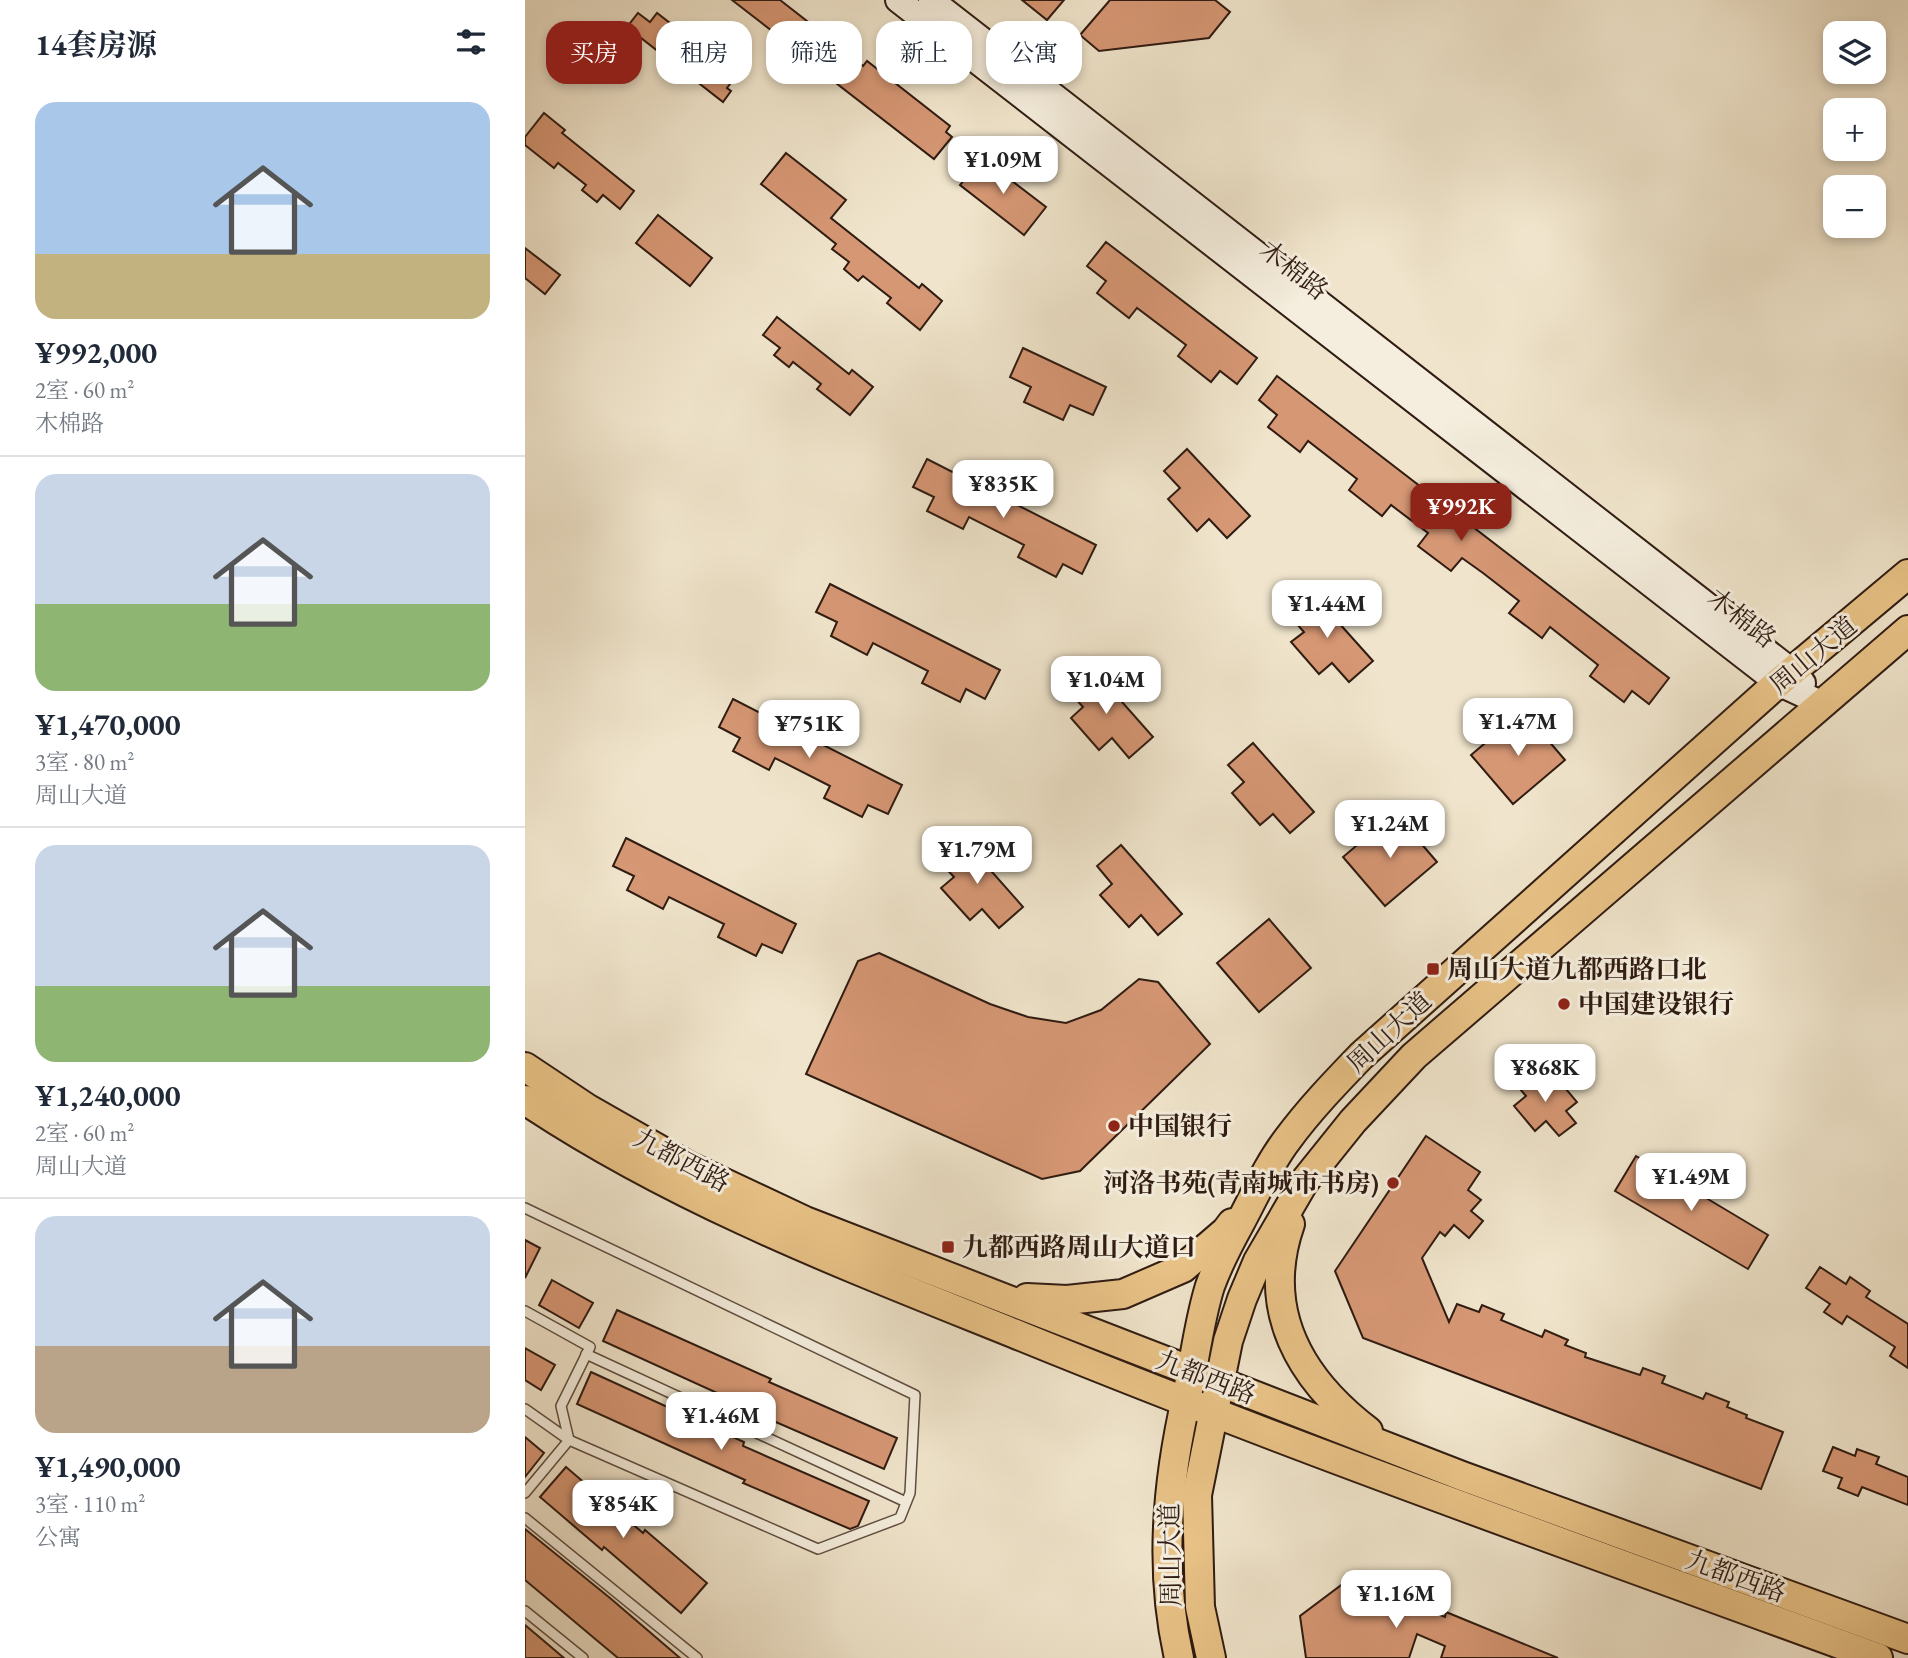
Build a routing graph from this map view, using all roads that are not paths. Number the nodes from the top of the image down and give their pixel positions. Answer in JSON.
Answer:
{"nodes":[{"id":1,"x":898,"y":0,"type":"edge"},
{"id":2,"x":931,"y":0,"type":"edge"},
{"id":3,"x":1908,"y":574,"type":"edge"},
{"id":4,"x":1908,"y":630,"type":"edge"},
{"id":5,"x":1785,"y":678,"type":"junction"},
{"id":6,"x":1823,"y":704,"type":"junction"},
{"id":7,"x":525,"y":1068,"type":"edge"},
{"id":8,"x":525,"y":1100,"type":"edge"},
{"id":9,"x":1264,"y":1178,"type":"junction"},
{"id":10,"x":1304,"y":1182,"type":"junction"},
{"id":11,"x":525,"y":1208,"type":"edge"},
{"id":12,"x":1006,"y":1298,"type":"junction"},
{"id":13,"x":525,"y":1311,"type":"edge"},
{"id":14,"x":586,"y":1354,"type":"junction"},
{"id":15,"x":1192,"y":1371,"type":"junction"},
{"id":16,"x":1220,"y":1382,"type":"junction"},
{"id":17,"x":1185,"y":1403,"type":"junction"},
{"id":18,"x":525,"y":1409,"type":"edge"},
{"id":19,"x":1212,"y":1414,"type":"junction"},
{"id":20,"x":569,"y":1440,"type":"junction"},
{"id":21,"x":1390,"y":1448,"type":"junction"},
{"id":22,"x":525,"y":1493,"type":"edge"},
{"id":23,"x":906,"y":1502,"type":"junction"},
{"id":24,"x":525,"y":1518,"type":"edge"},
{"id":25,"x":525,"y":1611,"type":"edge"},
{"id":26,"x":1908,"y":1639,"type":"edge"},
{"id":27,"x":583,"y":1658,"type":"edge"},
{"id":28,"x":697,"y":1658,"type":"edge"},
{"id":29,"x":1179,"y":1658,"type":"edge"},
{"id":30,"x":1211,"y":1658,"type":"edge"},
{"id":31,"x":1878,"y":1658,"type":"edge"}],
"edges":[{"from":1,"to":5,"type":"main road","name":"木棉路"},
{"from":2,"to":5,"type":"main road","name":"木棉路"},
{"from":3,"to":5,"type":"main road","name":"周山大道"},
{"from":4,"to":6,"type":"main road","name":"周山大道"},
{"from":5,"to":6,"type":"main road","name":"木棉路"},
{"from":5,"to":9,"type":"main road","name":"周山大道"},
{"from":6,"to":10,"type":"main road","name":"周山大道"},
{"from":7,"to":12,"type":"main road","name":"九都西路"},
{"from":8,"to":17,"type":"main road","name":"九都西路"},
{"from":9,"to":12,"type":"main road"},
{"from":9,"to":15,"type":"main road","name":"周山大道"},
{"from":10,"to":16,"type":"main road","name":"周山大道"},
{"from":10,"to":21,"type":"main road"},
{"from":11,"to":23,"type":"lane"},
{"from":12,"to":15,"type":"main road","name":"九都西路"},
{"from":13,"to":14,"type":"lane"},
{"from":14,"to":20,"type":"lane"},
{"from":14,"to":23,"type":"lane"},
{"from":15,"to":16,"type":"main road","name":"九都西路"},
{"from":15,"to":17,"type":"main road","name":"周山大道"},
{"from":16,"to":19,"type":"main road","name":"周山大道"},
{"from":16,"to":21,"type":"main road","name":"九都西路"},
{"from":17,"to":19,"type":"main road","name":"九都西路"},
{"from":17,"to":29,"type":"main road","name":"周山大道"},
{"from":18,"to":20,"type":"lane"},
{"from":19,"to":30,"type":"main road","name":"周山大道"},
{"from":19,"to":31,"type":"main road","name":"九都西路"},
{"from":20,"to":22,"type":"lane"},
{"from":20,"to":23,"type":"lane"},
{"from":21,"to":26,"type":"main road","name":"九都西路"},
{"from":24,"to":28,"type":"lane"},
{"from":25,"to":27,"type":"lane"}]}
